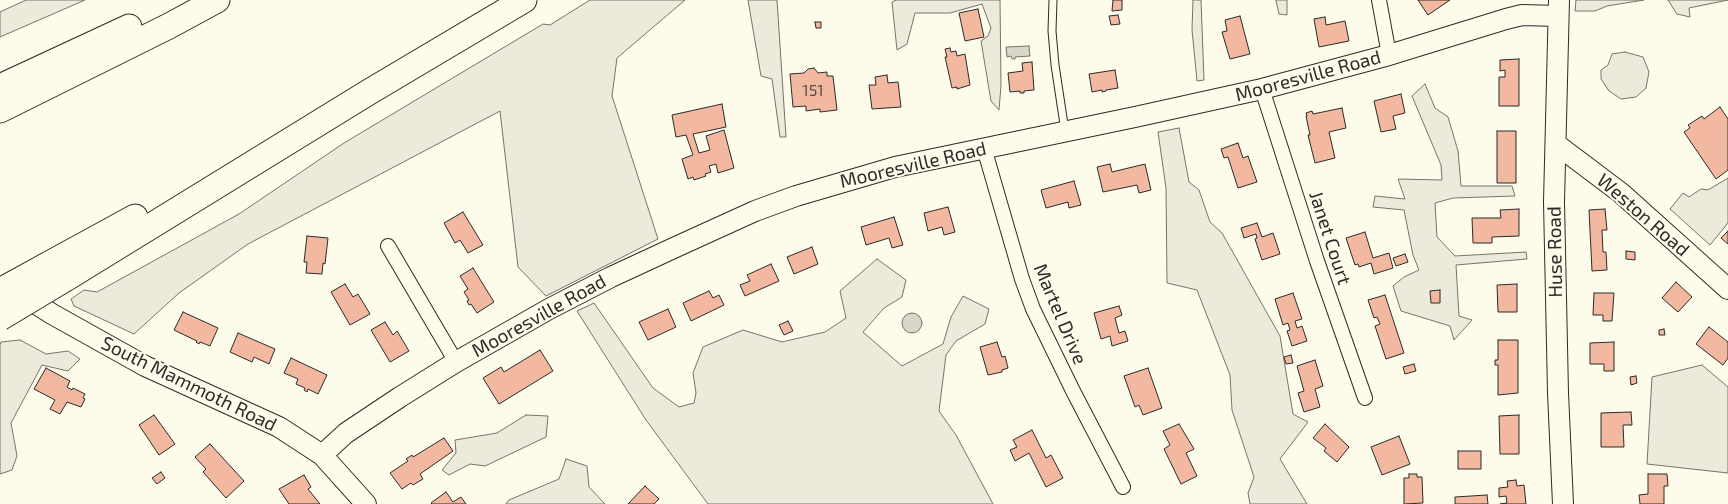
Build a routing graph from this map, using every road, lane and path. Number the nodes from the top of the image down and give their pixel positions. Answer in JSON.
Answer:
{"nodes":[{"id":1,"x":191,"y":0,"type":"edge"},
{"id":2,"x":217,"y":0,"type":"edge"},
{"id":3,"x":524,"y":0,"type":"edge"},
{"id":4,"x":1053,"y":0,"type":"edge"},
{"id":5,"x":1379,"y":0,"type":"edge"},
{"id":6,"x":1559,"y":8,"type":"edge"},
{"id":7,"x":1389,"y":55,"type":"junction"},
{"id":8,"x":0,"y":87,"type":"edge"},
{"id":9,"x":1262,"y":89,"type":"junction"},
{"id":10,"x":0,"y":110,"type":"edge"},
{"id":11,"x":1065,"y":132,"type":"junction"},
{"id":12,"x":1556,"y":144,"type":"junction"},
{"id":13,"x":984,"y":148,"type":"junction"},
{"id":14,"x":388,"y":246,"type":"dead end"},
{"id":15,"x":57,"y":271,"type":"junction"},
{"id":16,"x":0,"y":280,"type":"edge"},
{"id":17,"x":1728,"y":289,"type":"edge"},
{"id":18,"x":0,"y":291,"type":"edge"},
{"id":19,"x":0,"y":318,"type":"edge"},
{"id":20,"x":456,"y":362,"type":"junction"},
{"id":21,"x":1365,"y":398,"type":"dead end"},
{"id":22,"x":322,"y":455,"type":"junction"},
{"id":23,"x":1123,"y":487,"type":"dead end"},
{"id":24,"x":366,"y":504,"type":"edge"},
{"id":25,"x":1563,"y":504,"type":"edge"}],
"edges":[{"from":1,"to":8,"type":"highway"},
{"from":2,"to":10,"type":"highway"},
{"from":3,"to":15,"type":"highway"},
{"from":4,"to":11,"type":"lane"},
{"from":5,"to":7,"type":"street"},
{"from":6,"to":7,"type":"street","name":"Mooresville Road"},
{"from":6,"to":12,"type":"street","name":"Huse Road"},
{"from":7,"to":9,"type":"street","name":"Mooresville Road"},
{"from":9,"to":11,"type":"street","name":"Mooresville Road"},
{"from":9,"to":21,"type":"street","name":"Janet Court"},
{"from":11,"to":13,"type":"street","name":"Mooresville Road"},
{"from":12,"to":17,"type":"street","name":"Weston Road"},
{"from":12,"to":25,"type":"street","name":"Huse Road"},
{"from":13,"to":20,"type":"street","name":"Mooresville Road"},
{"from":13,"to":23,"type":"street","name":"Martel Drive"},
{"from":14,"to":20,"type":"street"},
{"from":15,"to":18,"type":"highway","bridge":true},
{"from":15,"to":19,"type":"highway","bridge":true},
{"from":16,"to":22,"type":"street","name":"South Mammoth Road"},
{"from":20,"to":22,"type":"street","name":"Mooresville Road"},
{"from":22,"to":24,"type":"street","name":"South Mammoth Road"}]}
